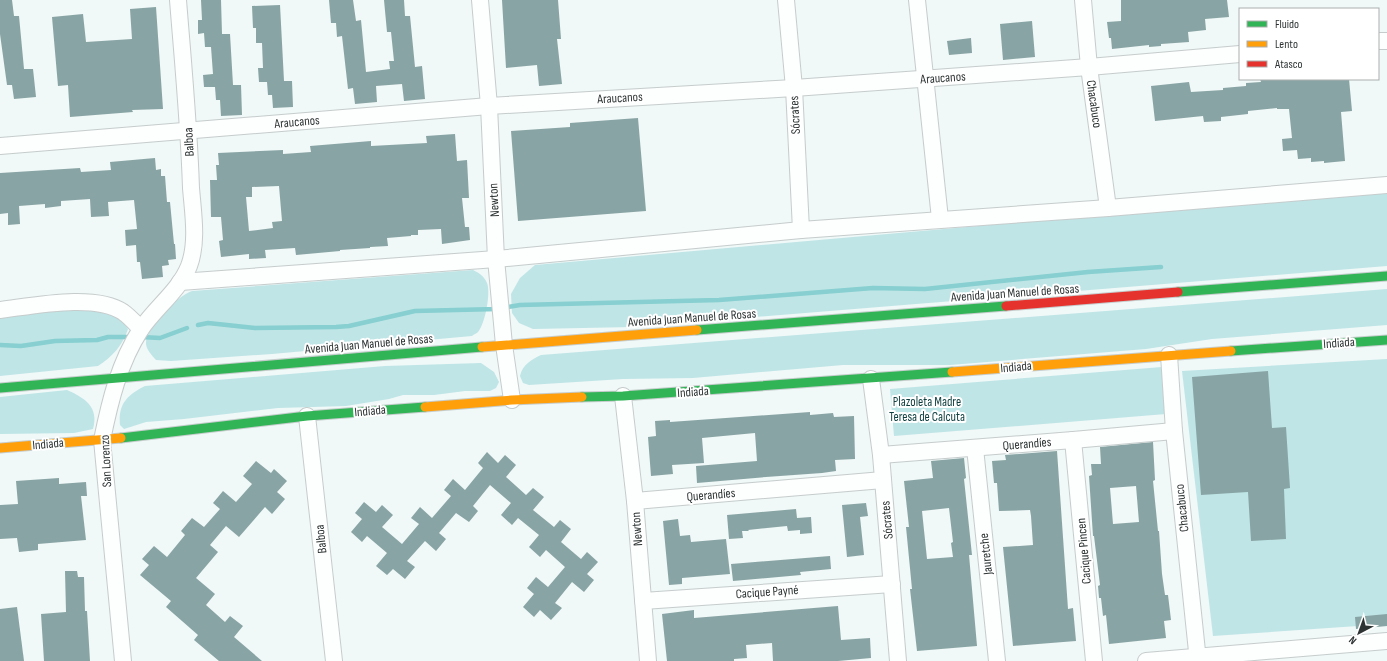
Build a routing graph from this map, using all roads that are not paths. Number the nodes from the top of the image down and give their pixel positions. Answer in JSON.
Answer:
{"nodes":[{"id":1,"x":178,"y":0,"type":"edge"},
{"id":2,"x":480,"y":0,"type":"edge"},
{"id":3,"x":786,"y":0,"type":"edge"},
{"id":4,"x":917,"y":0,"type":"edge"},
{"id":5,"x":1083,"y":0,"type":"edge"},
{"id":6,"x":1239,"y":54,"type":"edge"},
{"id":7,"x":1089,"y":67,"type":"junction"},
{"id":8,"x":925,"y":79,"type":"junction"},
{"id":9,"x":794,"y":88,"type":"junction"},
{"id":10,"x":489,"y":106,"type":"junction"},
{"id":11,"x":189,"y":131,"type":"junction"},
{"id":12,"x":0,"y":146,"type":"edge"},
{"id":13,"x":1387,"y":185,"type":"edge"},
{"id":14,"x":1108,"y":208,"type":"junction"},
{"id":15,"x":940,"y":219,"type":"junction"},
{"id":16,"x":801,"y":230,"type":"junction"},
{"id":17,"x":496,"y":259,"type":"junction"},
{"id":18,"x":1387,"y":276,"type":"edge"},
{"id":19,"x":180,"y":282,"type":"junction"},
{"id":20,"x":0,"y":310,"type":"edge"},
{"id":21,"x":141,"y":329,"type":"junction"},
{"id":22,"x":1387,"y":340,"type":"edge"},
{"id":23,"x":504,"y":345,"type":"junction"},
{"id":24,"x":1169,"y":355,"type":"junction"},
{"id":25,"x":116,"y":379,"type":"junction"},
{"id":26,"x":870,"y":379,"type":"junction"},
{"id":27,"x":0,"y":388,"type":"edge"},
{"id":28,"x":622,"y":396,"type":"junction"},
{"id":29,"x":512,"y":400,"type":"junction"},
{"id":30,"x":307,"y":416,"type":"junction"},
{"id":31,"x":1174,"y":431,"type":"junction"},
{"id":32,"x":102,"y":440,"type":"junction"},
{"id":33,"x":1074,"y":440,"type":"junction"},
{"id":34,"x":0,"y":448,"type":"edge"},
{"id":35,"x":975,"y":448,"type":"junction"},
{"id":36,"x":881,"y":455,"type":"junction"},
{"id":37,"x":884,"y":480,"type":"junction"},
{"id":38,"x":635,"y":501,"type":"junction"},
{"id":39,"x":892,"y":584,"type":"junction"},
{"id":40,"x":643,"y":601,"type":"junction"},
{"id":41,"x":1387,"y":641,"type":"edge"},
{"id":42,"x":1198,"y":659,"type":"edge"},
{"id":43,"x":123,"y":661,"type":"edge"},
{"id":44,"x":334,"y":661,"type":"edge"},
{"id":45,"x":648,"y":661,"type":"edge"},
{"id":46,"x":898,"y":661,"type":"edge"},
{"id":47,"x":997,"y":661,"type":"edge"},
{"id":48,"x":1094,"y":661,"type":"edge"},
{"id":49,"x":1146,"y":661,"type":"edge"}],
"edges":[{"from":1,"to":11,"type":"street","name":"Balboa"},
{"from":2,"to":10,"type":"street","name":"Newton"},
{"from":3,"to":9,"type":"street","name":"Sócrates"},
{"from":4,"to":8,"type":"street"},
{"from":5,"to":7,"type":"street","name":"Chacabuco"},
{"from":6,"to":7,"type":"street","name":"Araucanos"},
{"from":7,"to":8,"type":"street","name":"Araucanos"},
{"from":7,"to":14,"type":"street","name":"Chacabuco"},
{"from":8,"to":9,"type":"street","name":"Araucanos"},
{"from":8,"to":15,"type":"street"},
{"from":9,"to":10,"type":"street","name":"Araucanos"},
{"from":9,"to":16,"type":"street","name":"Sócrates"},
{"from":10,"to":11,"type":"street","name":"Araucanos"},
{"from":10,"to":17,"type":"street","name":"Newton"},
{"from":11,"to":12,"type":"street","name":"Araucanos"},
{"from":11,"to":19,"type":"street","name":"Balboa"},
{"from":13,"to":14,"type":"street"},
{"from":14,"to":15,"type":"street"},
{"from":15,"to":16,"type":"street"},
{"from":16,"to":17,"type":"street"},
{"from":17,"to":19,"type":"street"},
{"from":17,"to":23,"type":"street","name":"Newton"},
{"from":18,"to":23,"type":"street","name":"Avenida Juan Manuel de Rosas"},
{"from":19,"to":21,"type":"street","name":"San Lorenzo"},
{"from":20,"to":21,"type":"street"},
{"from":21,"to":25,"type":"street","name":"San Lorenzo"},
{"from":22,"to":24,"type":"street","name":"Indiada"},
{"from":23,"to":25,"type":"street","name":"Avenida Juan Manuel de Rosas"},
{"from":23,"to":29,"type":"street","name":"Newton"},
{"from":24,"to":26,"type":"street","name":"Indiada"},
{"from":24,"to":31,"type":"street","name":"Chacabuco"},
{"from":25,"to":27,"type":"street","name":"Avenida Juan Manuel de Rosas"},
{"from":25,"to":32,"type":"street","name":"San Lorenzo"},
{"from":26,"to":28,"type":"street","name":"Indiada"},
{"from":26,"to":36,"type":"street","name":"Sócrates"},
{"from":28,"to":29,"type":"street","name":"Indiada"},
{"from":28,"to":38,"type":"street","name":"Newton"},
{"from":29,"to":30,"type":"street","name":"Indiada"},
{"from":30,"to":32,"type":"street","name":"Indiada"},
{"from":30,"to":44,"type":"street","name":"Balboa"},
{"from":31,"to":33,"type":"street","name":"Querandíes"},
{"from":31,"to":42,"type":"street","name":"Chacabuco"},
{"from":32,"to":34,"type":"street","name":"Indiada"},
{"from":32,"to":43,"type":"street","name":"San Lorenzo"},
{"from":33,"to":35,"type":"street","name":"Querandíes"},
{"from":33,"to":48,"type":"street","name":"Cacique Pincen"},
{"from":35,"to":36,"type":"street","name":"Querandíes"},
{"from":35,"to":47,"type":"street","name":"Jauretche"},
{"from":36,"to":37,"type":"street","name":"Sócrates"},
{"from":37,"to":38,"type":"street","name":"Querandíes"},
{"from":37,"to":39,"type":"street","name":"Sócrates"},
{"from":38,"to":40,"type":"street","name":"Newton"},
{"from":39,"to":40,"type":"street","name":"Cacique Payné"},
{"from":39,"to":46,"type":"street","name":"Sócrates"},
{"from":40,"to":45,"type":"street","name":"Newton"},
{"from":41,"to":42,"type":"street"},
{"from":42,"to":49,"type":"street"}]}
